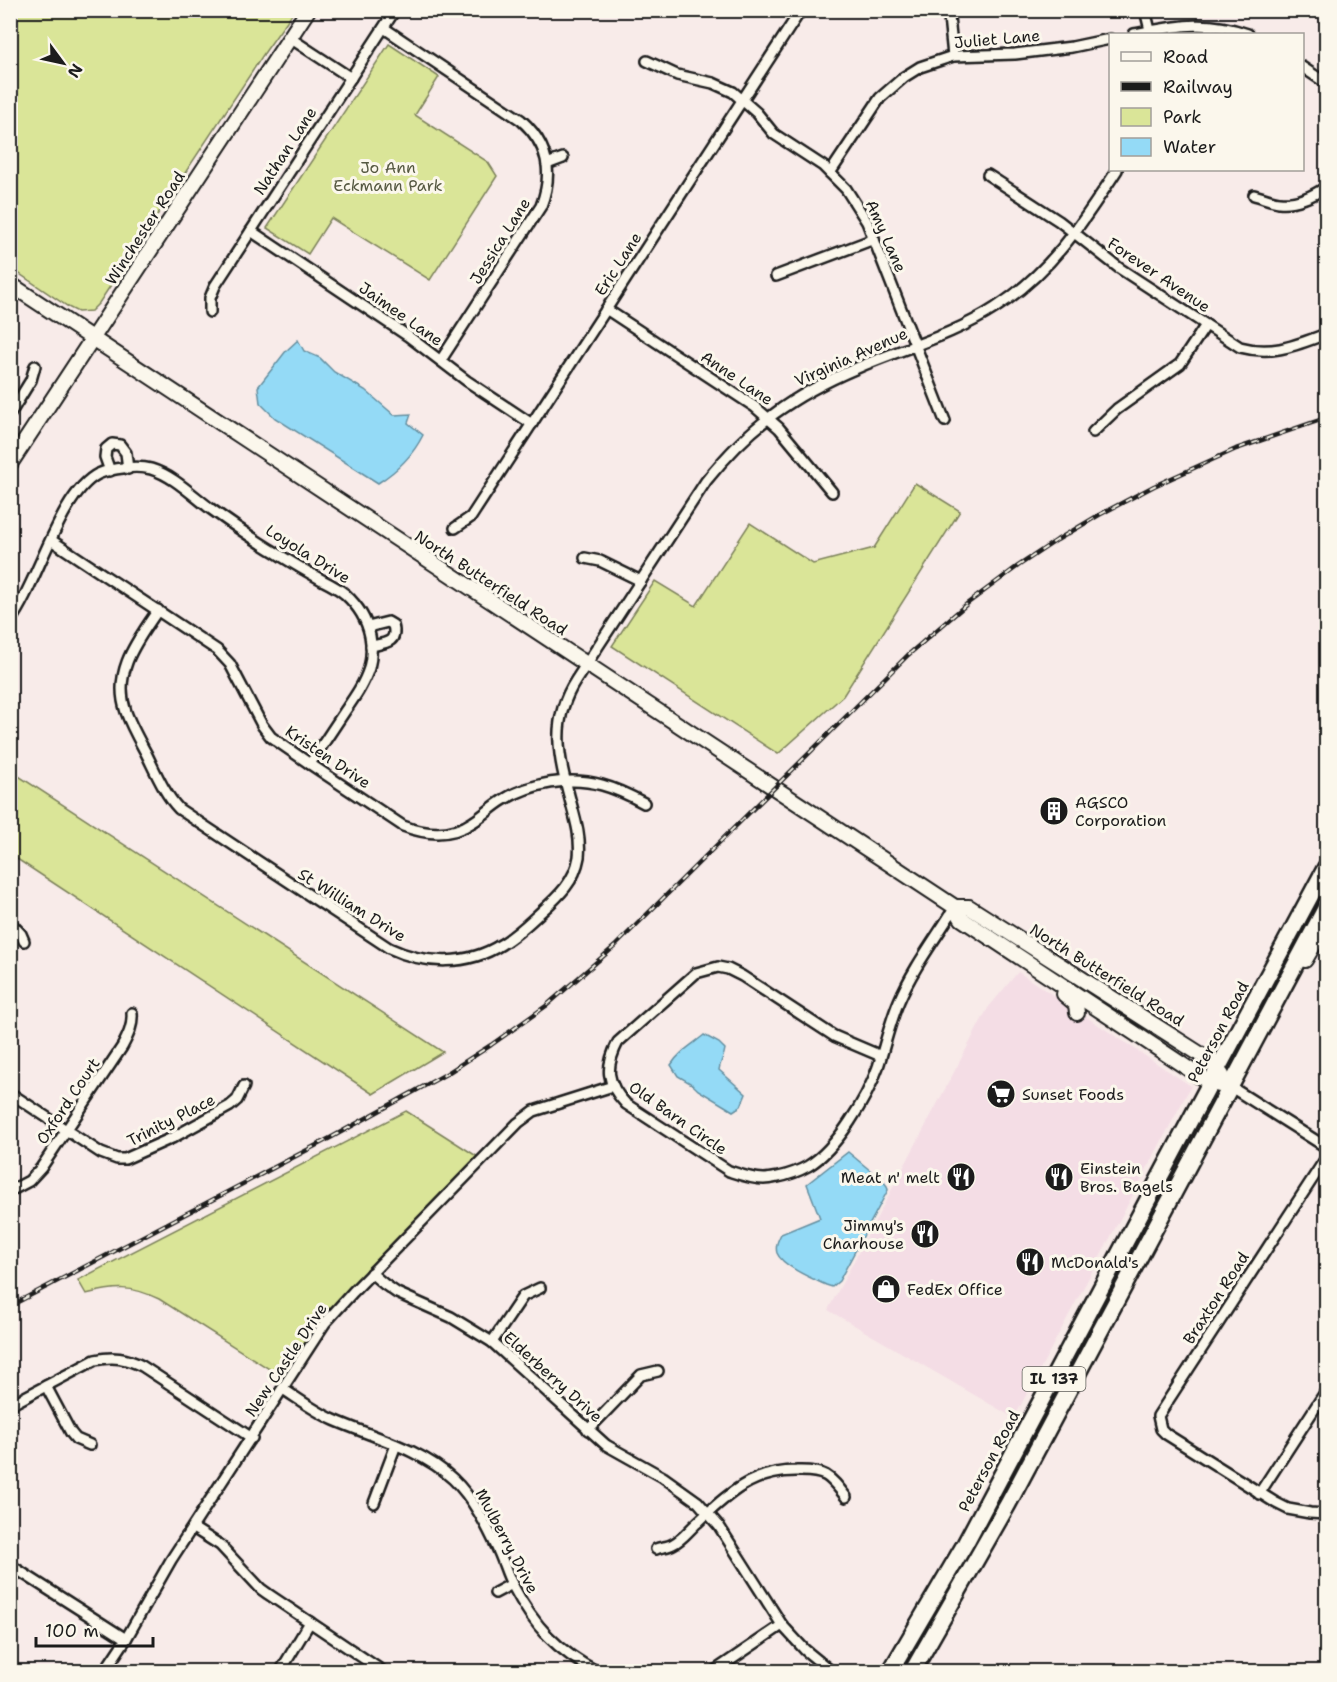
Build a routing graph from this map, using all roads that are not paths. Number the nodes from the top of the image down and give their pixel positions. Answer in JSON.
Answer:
{"nodes":[{"id":1,"x":308,"y":10,"type":"edge"},
{"id":2,"x":395,"y":10,"type":"edge"},
{"id":3,"x":801,"y":10,"type":"edge"},
{"id":4,"x":950,"y":10,"type":"edge"},
{"id":5,"x":1145,"y":10,"type":"edge"},
{"id":6,"x":384,"y":28,"type":"junction"},
{"id":7,"x":1151,"y":33,"type":"edge"},
{"id":8,"x":1245,"y":33,"type":"edge"},
{"id":9,"x":290,"y":38,"type":"junction"},
{"id":10,"x":1109,"y":39,"type":"edge"},
{"id":11,"x":953,"y":56,"type":"junction"},
{"id":12,"x":647,"y":61,"type":"dead end"},
{"id":13,"x":1304,"y":68,"type":"edge"},
{"id":14,"x":351,"y":78,"type":"junction"},
{"id":15,"x":1326,"y":83,"type":"edge"},
{"id":16,"x":742,"y":100,"type":"junction"},
{"id":17,"x":563,"y":158,"type":"dead end"},
{"id":18,"x":547,"y":164,"type":"junction"},
{"id":19,"x":1116,"y":171,"type":"edge"},
{"id":20,"x":830,"y":173,"type":"junction"},
{"id":21,"x":988,"y":175,"type":"dead end"},
{"id":22,"x":1326,"y":187,"type":"edge"},
{"id":23,"x":1254,"y":195,"type":"dead end"},
{"id":24,"x":251,"y":231,"type":"junction"},
{"id":25,"x":1074,"y":233,"type":"junction"},
{"id":26,"x":874,"y":239,"type":"junction"},
{"id":27,"x":776,"y":276,"type":"dead end"},
{"id":28,"x":10,"y":284,"type":"edge"},
{"id":29,"x":606,"y":309,"type":"junction"},
{"id":30,"x":210,"y":312,"type":"dead end"},
{"id":31,"x":1206,"y":325,"type":"junction"},
{"id":32,"x":1326,"y":334,"type":"edge"},
{"id":33,"x":93,"y":339,"type":"junction"},
{"id":34,"x":915,"y":345,"type":"junction"},
{"id":35,"x":441,"y":360,"type":"junction"},
{"id":36,"x":35,"y":366,"type":"dead end"},
{"id":37,"x":10,"y":414,"type":"edge"},
{"id":38,"x":769,"y":418,"type":"junction"},
{"id":39,"x":945,"y":421,"type":"dead end"},
{"id":40,"x":532,"y":424,"type":"junction"},
{"id":41,"x":1093,"y":432,"type":"dead end"},
{"id":42,"x":15,"y":448,"type":"edge"},
{"id":43,"x":10,"y":464,"type":"edge"},
{"id":44,"x":832,"y":492,"type":"dead end"},
{"id":45,"x":455,"y":528,"type":"dead end"},
{"id":46,"x":51,"y":540,"type":"junction"},
{"id":47,"x":585,"y":558,"type":"dead end"},
{"id":48,"x":641,"y":581,"type":"junction"},
{"id":49,"x":158,"y":610,"type":"junction"},
{"id":50,"x":10,"y":621,"type":"edge"},
{"id":51,"x":368,"y":627,"type":"junction"},
{"id":52,"x":371,"y":646,"type":"junction"},
{"id":53,"x":586,"y":665,"type":"junction"},
{"id":54,"x":310,"y":764,"type":"junction"},
{"id":55,"x":566,"y":782,"type":"junction"},
{"id":56,"x":644,"y":803,"type":"dead end"},
{"id":57,"x":1326,"y":858,"type":"edge"},
{"id":58,"x":1326,"y":867,"type":"edge"},
{"id":59,"x":955,"y":907,"type":"junction"},
{"id":60,"x":1326,"y":907,"type":"edge"},
{"id":61,"x":10,"y":922,"type":"edge"},
{"id":62,"x":1326,"y":924,"type":"edge"},
{"id":63,"x":24,"y":941,"type":"dead end"},
{"id":64,"x":1284,"y":946,"type":"junction"},
{"id":65,"x":1008,"y":950,"type":"junction"},
{"id":66,"x":1079,"y":976,"type":"junction"},
{"id":67,"x":1092,"y":1005,"type":"junction"},
{"id":68,"x":132,"y":1013,"type":"dead end"},
{"id":69,"x":1077,"y":1013,"type":"dead end"},
{"id":70,"x":1267,"y":1020,"type":"junction"},
{"id":71,"x":881,"y":1056,"type":"junction"},
{"id":72,"x":1218,"y":1069,"type":"junction"},
{"id":73,"x":1210,"y":1083,"type":"junction"},
{"id":74,"x":244,"y":1086,"type":"dead end"},
{"id":75,"x":612,"y":1086,"type":"junction"},
{"id":76,"x":1230,"y":1087,"type":"junction"},
{"id":77,"x":10,"y":1094,"type":"edge"},
{"id":78,"x":66,"y":1131,"type":"junction"},
{"id":79,"x":1326,"y":1147,"type":"edge"},
{"id":80,"x":1326,"y":1158,"type":"edge"},
{"id":81,"x":10,"y":1191,"type":"edge"},
{"id":82,"x":371,"y":1273,"type":"junction"},
{"id":83,"x":540,"y":1288,"type":"dead end"},
{"id":84,"x":492,"y":1342,"type":"junction"},
{"id":85,"x":658,"y":1371,"type":"dead end"},
{"id":86,"x":46,"y":1386,"type":"junction"},
{"id":87,"x":283,"y":1389,"type":"junction"},
{"id":88,"x":1326,"y":1391,"type":"edge"},
{"id":89,"x":10,"y":1405,"type":"edge"},
{"id":90,"x":588,"y":1430,"type":"junction"},
{"id":91,"x":252,"y":1438,"type":"junction"},
{"id":92,"x":90,"y":1444,"type":"dead end"},
{"id":93,"x":396,"y":1445,"type":"junction"},
{"id":94,"x":1259,"y":1494,"type":"junction"},
{"id":95,"x":846,"y":1497,"type":"dead end"},
{"id":96,"x":374,"y":1503,"type":"dead end"},
{"id":97,"x":708,"y":1513,"type":"junction"},
{"id":98,"x":1326,"y":1514,"type":"edge"},
{"id":99,"x":193,"y":1528,"type":"junction"},
{"id":100,"x":656,"y":1549,"type":"dead end"},
{"id":101,"x":10,"y":1565,"type":"edge"},
{"id":102,"x":512,"y":1584,"type":"junction"},
{"id":103,"x":495,"y":1593,"type":"dead end"},
{"id":104,"x":310,"y":1622,"type":"junction"},
{"id":105,"x":782,"y":1625,"type":"junction"},
{"id":106,"x":126,"y":1639,"type":"junction"},
{"id":107,"x":104,"y":1671,"type":"edge"},
{"id":108,"x":280,"y":1671,"type":"edge"},
{"id":109,"x":384,"y":1671,"type":"edge"},
{"id":110,"x":598,"y":1671,"type":"edge"},
{"id":111,"x":713,"y":1671,"type":"edge"},
{"id":112,"x":832,"y":1671,"type":"edge"},
{"id":113,"x":890,"y":1671,"type":"edge"},
{"id":114,"x":912,"y":1671,"type":"edge"}],
"edges":[{"from":1,"to":9,"type":"main road","name":"Winchester Road"},
{"from":2,"to":6,"type":"street","name":"Nathan Lane"},
{"from":3,"to":16,"type":"street","name":"Eric Lane"},
{"from":4,"to":11,"type":"street"},
{"from":5,"to":7,"type":"street"},
{"from":6,"to":14,"type":"street","name":"Nathan Lane"},
{"from":6,"to":18,"type":"street","name":"Jessica Lane"},
{"from":7,"to":8,"type":"street"},
{"from":9,"to":14,"type":"street"},
{"from":9,"to":33,"type":"main road","name":"Winchester Road"},
{"from":10,"to":11,"type":"street","name":"Juliet Lane"},
{"from":11,"to":20,"type":"street","name":"Juliet Lane"},
{"from":12,"to":16,"type":"street","name":"Amy Lane"},
{"from":13,"to":15,"type":"street"},
{"from":14,"to":24,"type":"street","name":"Nathan Lane"},
{"from":16,"to":20,"type":"street","name":"Amy Lane"},
{"from":16,"to":29,"type":"street","name":"Eric Lane"},
{"from":17,"to":18,"type":"street"},
{"from":18,"to":35,"type":"street","name":"Jessica Lane"},
{"from":19,"to":25,"type":"street","name":"Virginia Avenue"},
{"from":20,"to":26,"type":"street","name":"Amy Lane"},
{"from":21,"to":25,"type":"street","name":"Forever Avenue"},
{"from":22,"to":23,"type":"street"},
{"from":24,"to":30,"type":"street","name":"Nathan Lane"},
{"from":24,"to":35,"type":"street","name":"Jaimee Lane"},
{"from":25,"to":31,"type":"street","name":"Forever Avenue"},
{"from":25,"to":34,"type":"street","name":"Virginia Avenue"},
{"from":26,"to":27,"type":"street"},
{"from":26,"to":34,"type":"street","name":"Amy Lane"},
{"from":28,"to":33,"type":"main road","name":"North Butterfield Road"},
{"from":29,"to":38,"type":"street","name":"Anne Lane"},
{"from":29,"to":40,"type":"street","name":"Eric Lane"},
{"from":31,"to":32,"type":"street","name":"Forever Avenue"},
{"from":31,"to":41,"type":"street"},
{"from":33,"to":42,"type":"main road","name":"Winchester Road"},
{"from":33,"to":53,"type":"main road","name":"North Butterfield Road"},
{"from":34,"to":38,"type":"street","name":"Virginia Avenue"},
{"from":34,"to":39,"type":"street","name":"Amy Lane"},
{"from":35,"to":40,"type":"street","name":"Jaimee Lane"},
{"from":36,"to":37,"type":"street"},
{"from":38,"to":44,"type":"street","name":"Anne Lane"},
{"from":38,"to":48,"type":"street","name":"Virginia Avenue"},
{"from":40,"to":45,"type":"street","name":"Eric Lane"},
{"from":42,"to":43,"type":"main road","name":"Winchester Road"},
{"from":46,"to":49,"type":"street","name":"Kristen Drive"},
{"from":46,"to":50,"type":"street"},
{"from":46,"to":51,"type":"street","name":"Loyola Drive"},
{"from":47,"to":48,"type":"street"},
{"from":48,"to":53,"type":"street","name":"Virginia Avenue"},
{"from":49,"to":54,"type":"street","name":"Kristen Drive"},
{"from":49,"to":55,"type":"street","name":"St William Drive"},
{"from":51,"to":52,"type":"street","name":"Loyola Drive"},
{"from":51,"to":52,"type":"street"},
{"from":52,"to":54,"type":"street","name":"Loyola Drive"},
{"from":53,"to":55,"type":"street","name":"St William Drive"},
{"from":53,"to":59,"type":"main road","name":"North Butterfield Road"},
{"from":54,"to":55,"type":"street","name":"Kristen Drive"},
{"from":55,"to":56,"type":"street","name":"Kristen Drive"},
{"from":57,"to":64,"type":"main road","name":"Peterson Road"},
{"from":58,"to":64,"type":"main road","name":"Peterson Road","number":"IL 137"},
{"from":59,"to":65,"type":"main road","name":"North Butterfield Road"},
{"from":59,"to":66,"type":"main road","name":"North Butterfield Road"},
{"from":59,"to":71,"type":"street","name":"Old Barn Circle"},
{"from":60,"to":70,"type":"main road","number":"IL 137"},
{"from":61,"to":63,"type":"street"},
{"from":62,"to":70,"type":"main road"},
{"from":64,"to":72,"type":"main road","name":"Peterson Road","number":"IL 137"},
{"from":65,"to":67,"type":"main road","name":"North Butterfield Road"},
{"from":65,"to":69,"type":"main road"},
{"from":66,"to":67,"type":"main road"},
{"from":66,"to":72,"type":"main road","name":"North Butterfield Road"},
{"from":67,"to":73,"type":"main road","name":"North Butterfield Road"},
{"from":68,"to":78,"type":"street","name":"Oxford Court"},
{"from":70,"to":76,"type":"main road","number":"IL 137"},
{"from":71,"to":75,"type":"street","name":"Old Barn Circle"},
{"from":71,"to":75,"type":"street","name":"Old Barn Circle"},
{"from":72,"to":73,"type":"main road","name":"Peterson Road","number":"IL 137"},
{"from":72,"to":76,"type":"main road","name":"North Butterfield Road"},
{"from":73,"to":76,"type":"main road","name":"North Butterfield Road"},
{"from":73,"to":113,"type":"main road","name":"Peterson Road","number":"IL 137"},
{"from":74,"to":78,"type":"street","name":"Trinity Place"},
{"from":75,"to":82,"type":"street","name":"New Castle Drive"},
{"from":76,"to":79,"type":"street","name":"North Butterfield Road"},
{"from":76,"to":114,"type":"main road","number":"IL 137"},
{"from":77,"to":78,"type":"street","name":"Trinity Place"},
{"from":78,"to":81,"type":"street","name":"Oxford Court"},
{"from":80,"to":94,"type":"street","name":"Braxton Road"},
{"from":82,"to":84,"type":"street","name":"Elderberry Drive"},
{"from":82,"to":87,"type":"street","name":"New Castle Drive"},
{"from":83,"to":84,"type":"street"},
{"from":84,"to":90,"type":"street","name":"Elderberry Drive"},
{"from":85,"to":90,"type":"street"},
{"from":86,"to":89,"type":"street"},
{"from":86,"to":91,"type":"street"},
{"from":86,"to":92,"type":"street"},
{"from":87,"to":91,"type":"street","name":"New Castle Drive"},
{"from":87,"to":93,"type":"street","name":"Mulberry Drive"},
{"from":88,"to":94,"type":"street"},
{"from":90,"to":97,"type":"street","name":"Elderberry Drive"},
{"from":91,"to":99,"type":"street","name":"New Castle Drive"},
{"from":93,"to":96,"type":"street"},
{"from":93,"to":102,"type":"street","name":"Mulberry Drive"},
{"from":94,"to":98,"type":"street","name":"Braxton Road"},
{"from":95,"to":97,"type":"street"},
{"from":97,"to":100,"type":"street"},
{"from":97,"to":105,"type":"street"},
{"from":99,"to":104,"type":"street"},
{"from":99,"to":106,"type":"street","name":"New Castle Drive"},
{"from":101,"to":106,"type":"street"},
{"from":102,"to":103,"type":"street"},
{"from":102,"to":110,"type":"street","name":"Mulberry Drive"},
{"from":104,"to":108,"type":"street"},
{"from":104,"to":109,"type":"street"},
{"from":105,"to":111,"type":"street"},
{"from":105,"to":112,"type":"street"},
{"from":106,"to":107,"type":"street","name":"New Castle Drive"}]}
